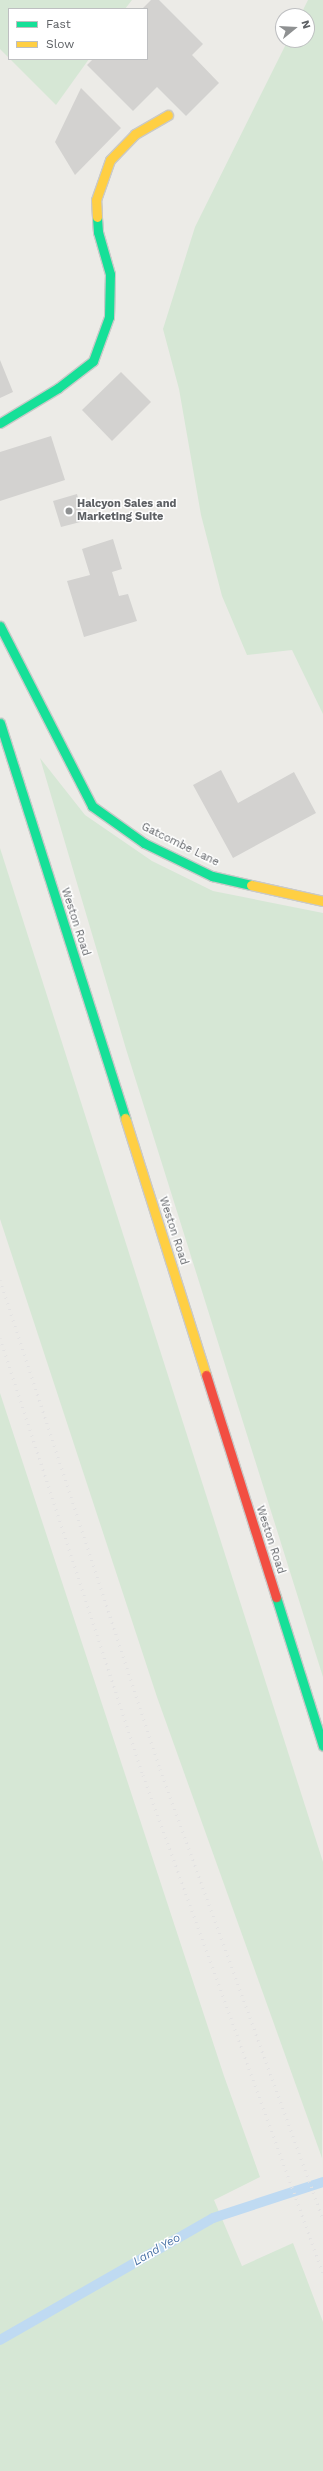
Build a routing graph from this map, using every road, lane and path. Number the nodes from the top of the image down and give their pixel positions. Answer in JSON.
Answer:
{"nodes":[{"id":1,"x":168,"y":115,"type":"dead end"},
{"id":2,"x":0,"y":423,"type":"edge"},
{"id":3,"x":0,"y":626,"type":"edge"},
{"id":4,"x":0,"y":723,"type":"edge"},
{"id":5,"x":323,"y":901,"type":"edge"},
{"id":6,"x":323,"y":1746,"type":"edge"}],
"edges":[{"from":1,"to":2,"type":"street"},
{"from":3,"to":5,"type":"street","name":"Gatcombe Lane"},
{"from":4,"to":6,"type":"street","name":"Weston Road"}]}
